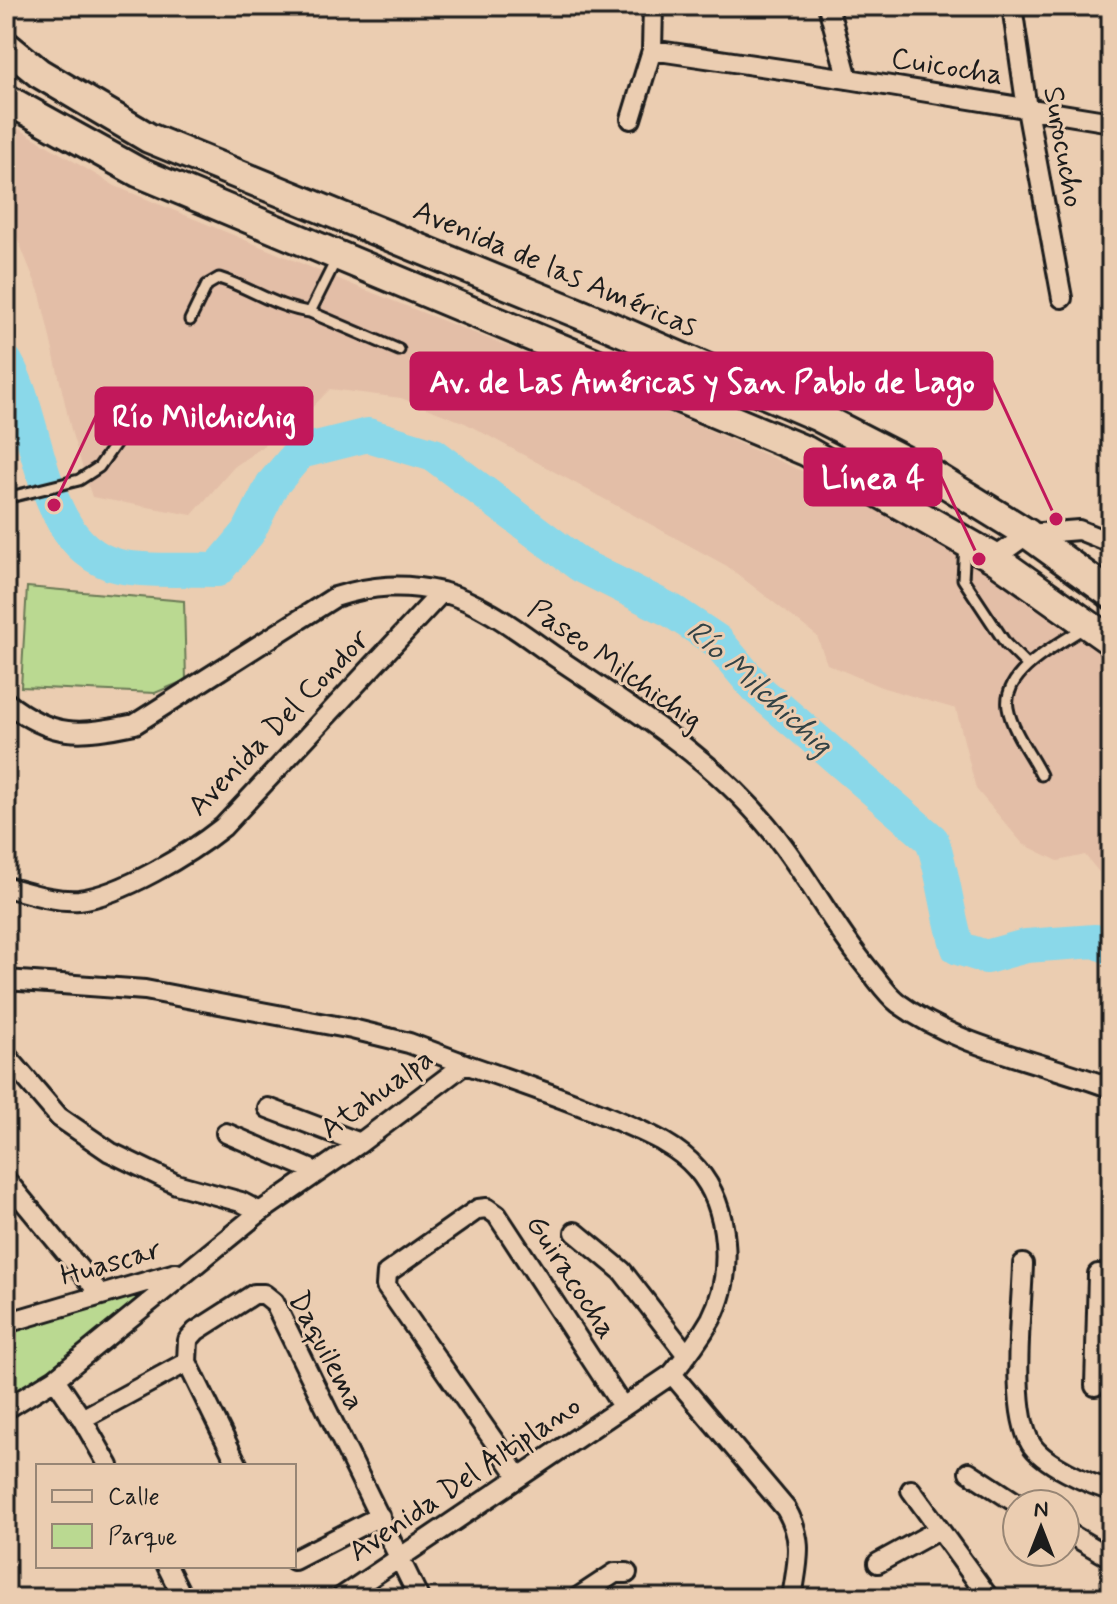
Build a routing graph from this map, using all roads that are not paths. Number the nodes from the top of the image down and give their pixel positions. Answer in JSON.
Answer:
{"nodes":[{"id":1,"x":653,"y":6,"type":"edge"},
{"id":2,"x":828,"y":6,"type":"edge"},
{"id":3,"x":1012,"y":6,"type":"edge"},
{"id":4,"x":6,"y":46,"type":"edge"},
{"id":5,"x":652,"y":50,"type":"junction"},
{"id":6,"x":848,"y":79,"type":"junction"},
{"id":7,"x":6,"y":99,"type":"edge"},
{"id":8,"x":1027,"y":109,"type":"junction"},
{"id":9,"x":631,"y":119,"type":"dead end"},
{"id":10,"x":1111,"y":122,"type":"edge"},
{"id":11,"x":338,"y":255,"type":"junction"},
{"id":12,"x":1062,"y":298,"type":"dead end"},
{"id":13,"x":310,"y":312,"type":"junction"},
{"id":14,"x":190,"y":320,"type":"dead end"},
{"id":15,"x":399,"y":350,"type":"dead end"},
{"id":16,"x":122,"y":434,"type":"dead end"},
{"id":17,"x":6,"y":498,"type":"edge"},
{"id":18,"x":1028,"y":534,"type":"junction"},
{"id":19,"x":966,"y":542,"type":"junction"},
{"id":20,"x":1111,"y":543,"type":"edge"},
{"id":21,"x":994,"y":558,"type":"junction"},
{"id":22,"x":442,"y":592,"type":"junction"},
{"id":23,"x":1111,"y":594,"type":"edge"},
{"id":24,"x":1088,"y":625,"type":"junction"},
{"id":25,"x":1111,"y":641,"type":"edge"},
{"id":26,"x":1027,"y":665,"type":"junction"},
{"id":27,"x":6,"y":702,"type":"edge"},
{"id":28,"x":1041,"y":775,"type":"dead end"},
{"id":29,"x":6,"y":887,"type":"edge"},
{"id":30,"x":6,"y":980,"type":"edge"},
{"id":31,"x":6,"y":1055,"type":"edge"},
{"id":32,"x":465,"y":1064,"type":"junction"},
{"id":33,"x":1111,"y":1088,"type":"edge"},
{"id":34,"x":268,"y":1108,"type":"dead end"},
{"id":35,"x":226,"y":1133,"type":"dead end"},
{"id":36,"x":360,"y":1143,"type":"junction"},
{"id":37,"x":317,"y":1172,"type":"junction"},
{"id":38,"x":6,"y":1180,"type":"edge"},
{"id":39,"x":260,"y":1212,"type":"junction"},
{"id":40,"x":575,"y":1232,"type":"dead end"},
{"id":41,"x":1023,"y":1264,"type":"dead end"},
{"id":42,"x":185,"y":1271,"type":"junction"},
{"id":43,"x":1105,"y":1274,"type":"edge"},
{"id":44,"x":101,"y":1295,"type":"junction"},
{"id":45,"x":6,"y":1323,"type":"edge"},
{"id":46,"x":687,"y":1355,"type":"junction"},
{"id":47,"x":187,"y":1362,"type":"junction"},
{"id":48,"x":672,"y":1374,"type":"junction"},
{"id":49,"x":55,"y":1379,"type":"junction"},
{"id":50,"x":1095,"y":1386,"type":"dead end"},
{"id":51,"x":622,"y":1406,"type":"junction"},
{"id":52,"x":6,"y":1409,"type":"edge"},
{"id":53,"x":82,"y":1419,"type":"junction"},
{"id":54,"x":108,"y":1464,"type":"edge"},
{"id":55,"x":237,"y":1464,"type":"edge"},
{"id":56,"x":969,"y":1472,"type":"dead end"},
{"id":57,"x":519,"y":1477,"type":"junction"},
{"id":58,"x":911,"y":1490,"type":"dead end"},
{"id":59,"x":1111,"y":1490,"type":"edge"},
{"id":60,"x":1001,"y":1493,"type":"edge"},
{"id":61,"x":380,"y":1516,"type":"junction"},
{"id":62,"x":938,"y":1530,"type":"junction"},
{"id":63,"x":1081,"y":1540,"type":"edge"},
{"id":64,"x":400,"y":1557,"type":"junction"},
{"id":65,"x":1111,"y":1558,"type":"edge"},
{"id":66,"x":296,"y":1559,"type":"edge"},
{"id":67,"x":878,"y":1563,"type":"dead end"},
{"id":68,"x":168,"y":1568,"type":"edge"},
{"id":69,"x":627,"y":1573,"type":"dead end"},
{"id":70,"x":183,"y":1598,"type":"edge"},
{"id":71,"x":340,"y":1598,"type":"edge"},
{"id":72,"x":419,"y":1598,"type":"edge"},
{"id":73,"x":577,"y":1598,"type":"edge"},
{"id":74,"x":792,"y":1598,"type":"edge"},
{"id":75,"x":989,"y":1598,"type":"edge"}],
"edges":[{"from":1,"to":5,"type":"street"},
{"from":2,"to":6,"type":"street","name":"Cuicocha"},
{"from":3,"to":8,"type":"street","name":"Surocucho"},
{"from":4,"to":18,"type":"main road","name":"Avenida de las Américas"},
{"from":5,"to":6,"type":"street"},
{"from":5,"to":9,"type":"street"},
{"from":6,"to":8,"type":"street","name":"Cuicocha"},
{"from":7,"to":11,"type":"main road"},
{"from":8,"to":10,"type":"street","name":"Cuicocha"},
{"from":8,"to":12,"type":"street","name":"Surocucho"},
{"from":11,"to":13,"type":"lane"},
{"from":11,"to":19,"type":"main road"},
{"from":13,"to":14,"type":"lane"},
{"from":13,"to":15,"type":"lane"},
{"from":16,"to":17,"type":"lane"},
{"from":18,"to":20,"type":"street"},
{"from":18,"to":21,"type":"street"},
{"from":18,"to":23,"type":"main road","name":"Avenida de las Américas"},
{"from":19,"to":21,"type":"main road"},
{"from":19,"to":26,"type":"lane"},
{"from":21,"to":24,"type":"main road"},
{"from":22,"to":27,"type":"street","name":"Paseo Milchichig"},
{"from":22,"to":29,"type":"street","name":"Avenida Del Condor"},
{"from":22,"to":33,"type":"street","name":"Paseo Milchichig"},
{"from":24,"to":25,"type":"main road"},
{"from":24,"to":26,"type":"lane"},
{"from":26,"to":28,"type":"lane"},
{"from":30,"to":32,"type":"street"},
{"from":31,"to":39,"type":"street"},
{"from":32,"to":36,"type":"street","name":"Atahualpa"},
{"from":32,"to":46,"type":"street","name":"Atahualpa"},
{"from":34,"to":36,"type":"street"},
{"from":35,"to":37,"type":"street"},
{"from":36,"to":37,"type":"street","name":"Atahualpa"},
{"from":37,"to":39,"type":"street","name":"Atahualpa"},
{"from":38,"to":44,"type":"street"},
{"from":39,"to":42,"type":"street","name":"Atahualpa"},
{"from":40,"to":46,"type":"street"},
{"from":41,"to":59,"type":"street"},
{"from":42,"to":44,"type":"street","name":"Huascar"},
{"from":42,"to":49,"type":"street","name":"Atahualpa"},
{"from":43,"to":50,"type":"street"},
{"from":44,"to":45,"type":"street","name":"Huascar"},
{"from":46,"to":48,"type":"street","name":"Atahualpa"},
{"from":47,"to":53,"type":"street"},
{"from":47,"to":55,"type":"street"},
{"from":47,"to":61,"type":"street","name":"Daquilema"},
{"from":48,"to":51,"type":"street","name":"Atahualpa"},
{"from":48,"to":74,"type":"street"},
{"from":49,"to":52,"type":"street","name":"Atahualpa"},
{"from":49,"to":53,"type":"street"},
{"from":51,"to":57,"type":"street","name":"Avenida Del Altiplano"},
{"from":51,"to":57,"type":"street","name":"Guiracocha"},
{"from":53,"to":54,"type":"street"},
{"from":56,"to":60,"type":"street"},
{"from":57,"to":64,"type":"street","name":"Avenida Del Altiplano"},
{"from":58,"to":62,"type":"street"},
{"from":61,"to":64,"type":"street","name":"Daquilema"},
{"from":61,"to":66,"type":"street"},
{"from":62,"to":67,"type":"street"},
{"from":62,"to":75,"type":"street"},
{"from":63,"to":65,"type":"street"},
{"from":64,"to":71,"type":"street","name":"Avenida Del Altiplano"},
{"from":64,"to":72,"type":"street","name":"Daquilema"},
{"from":68,"to":70,"type":"street"},
{"from":69,"to":73,"type":"street"}]}
